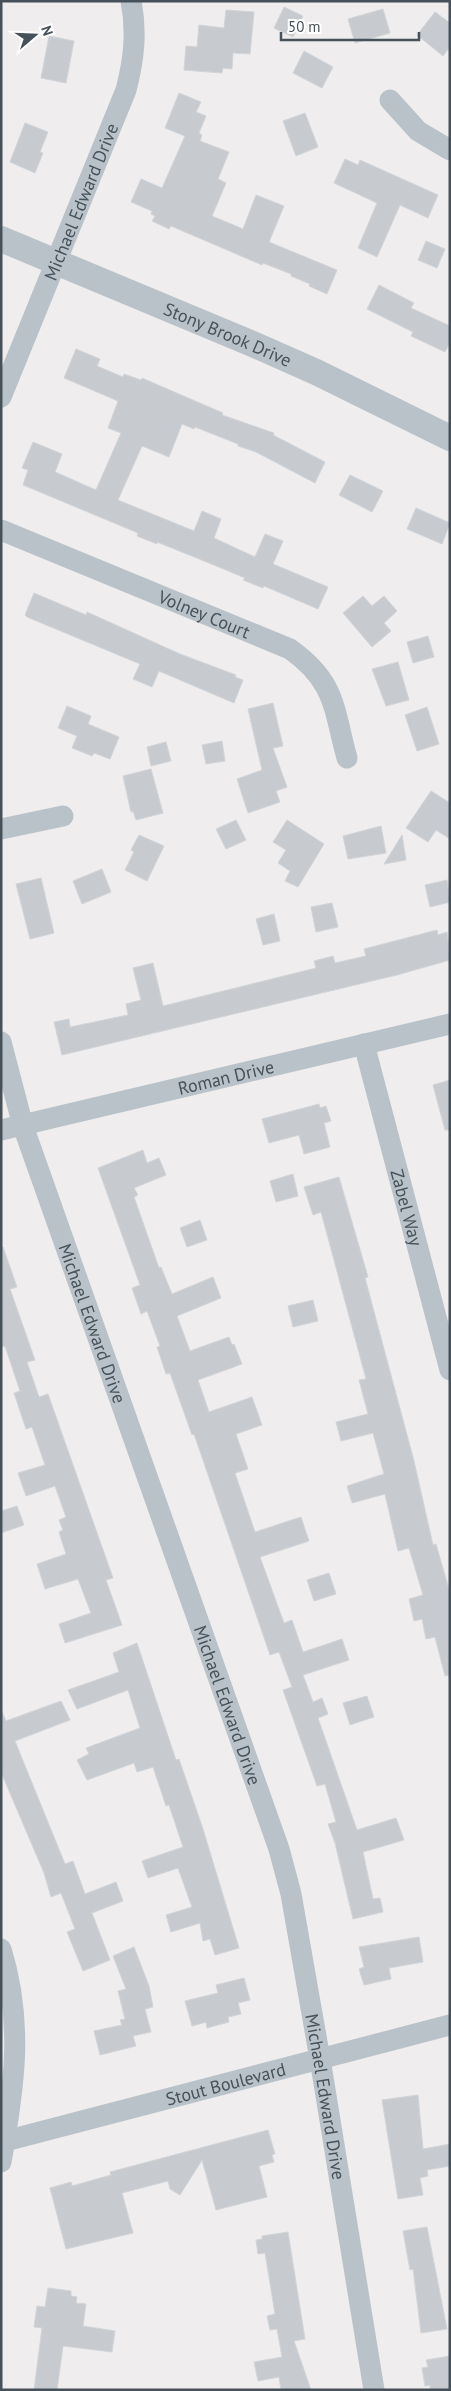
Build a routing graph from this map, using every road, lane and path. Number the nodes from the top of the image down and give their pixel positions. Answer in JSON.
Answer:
{"nodes":[{"id":1,"x":131,"y":1,"type":"edge"},
{"id":2,"x":390,"y":100,"type":"dead end"},
{"id":3,"x":450,"y":150,"type":"edge"},
{"id":4,"x":1,"y":239,"type":"edge"},
{"id":5,"x":56,"y":263,"type":"junction"},
{"id":6,"x":1,"y":397,"type":"edge"},
{"id":7,"x":450,"y":438,"type":"edge"},
{"id":8,"x":1,"y":530,"type":"edge"},
{"id":9,"x":347,"y":758,"type":"dead end"},
{"id":10,"x":63,"y":816,"type":"dead end"},
{"id":11,"x":1,"y":828,"type":"edge"},
{"id":12,"x":450,"y":1024,"type":"edge"},
{"id":13,"x":1,"y":1042,"type":"edge"},
{"id":14,"x":364,"y":1044,"type":"junction"},
{"id":15,"x":23,"y":1126,"type":"junction"},
{"id":16,"x":1,"y":1130,"type":"edge"},
{"id":17,"x":450,"y":1370,"type":"edge"},
{"id":18,"x":1,"y":1949,"type":"edge"},
{"id":19,"x":450,"y":2025,"type":"edge"},
{"id":20,"x":320,"y":2059,"type":"junction"},
{"id":21,"x":3,"y":2141,"type":"edge"},
{"id":22,"x":1,"y":2162,"type":"edge"},
{"id":23,"x":374,"y":2390,"type":"edge"}],
"edges":[{"from":1,"to":5,"type":"street","name":"Michael Edward Drive"},
{"from":2,"to":3,"type":"street"},
{"from":4,"to":5,"type":"street","name":"Stony Brook Drive"},
{"from":5,"to":6,"type":"street","name":"Michael Edward Drive"},
{"from":5,"to":7,"type":"street","name":"Stony Brook Drive"},
{"from":8,"to":9,"type":"street","name":"Volney Court"},
{"from":10,"to":11,"type":"street"},
{"from":12,"to":14,"type":"street","name":"Roman Drive"},
{"from":13,"to":15,"type":"street","name":"Michael Edward Drive"},
{"from":14,"to":15,"type":"street","name":"Roman Drive"},
{"from":14,"to":17,"type":"street","name":"Zabel Way"},
{"from":15,"to":16,"type":"street","name":"Roman Drive"},
{"from":15,"to":20,"type":"street","name":"Michael Edward Drive"},
{"from":18,"to":21,"type":"street"},
{"from":19,"to":20,"type":"street","name":"Stout Boulevard"},
{"from":20,"to":21,"type":"street","name":"Stout Boulevard"},
{"from":20,"to":23,"type":"street","name":"Michael Edward Drive"},
{"from":21,"to":22,"type":"street"}]}
